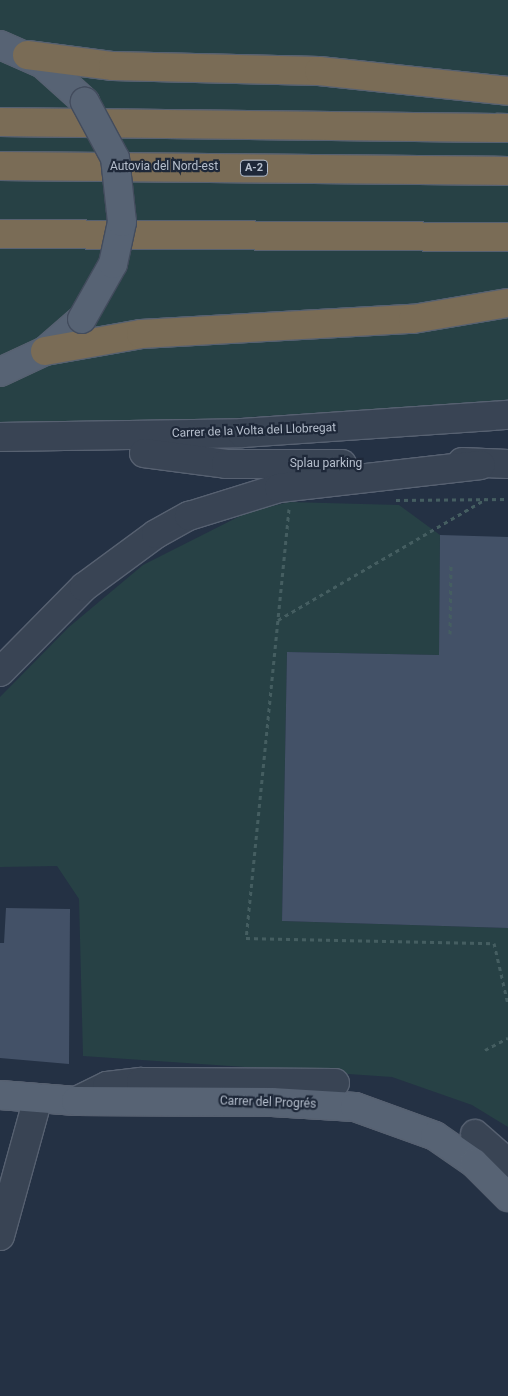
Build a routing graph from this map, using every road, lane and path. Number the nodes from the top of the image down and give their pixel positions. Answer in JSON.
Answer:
{"nodes":[{"id":1,"x":0,"y":45,"type":"edge"},
{"id":2,"x":27,"y":55,"type":"junction"},
{"id":3,"x":508,"y":92,"type":"edge"},
{"id":4,"x":0,"y":122,"type":"edge"},
{"id":5,"x":508,"y":128,"type":"edge"},
{"id":6,"x":0,"y":166,"type":"edge"},
{"id":7,"x":508,"y":170,"type":"edge"},
{"id":8,"x":0,"y":234,"type":"edge"},
{"id":9,"x":508,"y":237,"type":"edge"},
{"id":10,"x":508,"y":303,"type":"edge"},
{"id":11,"x":45,"y":351,"type":"junction"},
{"id":12,"x":0,"y":372,"type":"edge"},
{"id":13,"x":508,"y":415,"type":"edge"},
{"id":14,"x":508,"y":434,"type":"edge"},
{"id":15,"x":0,"y":437,"type":"edge"},
{"id":16,"x":144,"y":453,"type":"junction"},
{"id":17,"x":0,"y":454,"type":"edge"},
{"id":18,"x":508,"y":464,"type":"edge"},
{"id":19,"x":481,"y":465,"type":"junction"},
{"id":20,"x":487,"y":499,"type":"junction"},
{"id":21,"x":508,"y":499,"type":"edge"},
{"id":22,"x":388,"y":501,"type":"dead end"},
{"id":23,"x":290,"y":502,"type":"dead end"},
{"id":24,"x":451,"y":564,"type":"dead end"},
{"id":25,"x":278,"y":620,"type":"junction"},
{"id":26,"x":450,"y":634,"type":"dead end"},
{"id":27,"x":0,"y":672,"type":"edge"},
{"id":28,"x":508,"y":1004,"type":"edge"},
{"id":29,"x":508,"y":1038,"type":"edge"},
{"id":30,"x":485,"y":1050,"type":"dead end"},
{"id":31,"x":336,"y":1083,"type":"dead end"},
{"id":32,"x":0,"y":1095,"type":"edge"},
{"id":33,"x":38,"y":1098,"type":"junction"},
{"id":34,"x":76,"y":1101,"type":"junction"},
{"id":35,"x":475,"y":1134,"type":"dead end"},
{"id":36,"x":508,"y":1163,"type":"edge"},
{"id":37,"x":508,"y":1197,"type":"edge"},
{"id":38,"x":0,"y":1236,"type":"edge"}],
"edges":[{"from":1,"to":2,"type":"main road"},
{"from":2,"to":3,"type":"highway"},
{"from":2,"to":11,"type":"main road","bridge":true},
{"from":4,"to":5,"type":"highway"},
{"from":6,"to":7,"type":"highway","name":"Autovia del Nord-est","number":"A-2"},
{"from":8,"to":9,"type":"highway"},
{"from":10,"to":11,"type":"highway"},
{"from":11,"to":12,"type":"main road"},
{"from":13,"to":15,"type":"street","name":"Carrer de la Volta del Llobregat"},
{"from":14,"to":16,"type":"street","name":"Carrer de la Volta del Llobregat"},
{"from":16,"to":17,"type":"street","name":"Carrer de la Volta del Llobregat"},
{"from":16,"to":19,"type":"street","name":"Splau parking"},
{"from":18,"to":19,"type":"street","name":"Splau parking"},
{"from":19,"to":27,"type":"street"},
{"from":20,"to":21,"type":"path"},
{"from":20,"to":22,"type":"path"},
{"from":20,"to":25,"type":"path"},
{"from":23,"to":25,"type":"path"},
{"from":24,"to":26,"type":"path"},
{"from":25,"to":28,"type":"path"},
{"from":29,"to":30,"type":"path"},
{"from":31,"to":34,"type":"street"},
{"from":32,"to":33,"type":"main road","name":"Carrer del Progrés"},
{"from":33,"to":34,"type":"main road","name":"Carrer del Progrés"},
{"from":33,"to":38,"type":"street"},
{"from":34,"to":37,"type":"main road","name":"Carrer del Progrés"},
{"from":35,"to":36,"type":"street"}]}
